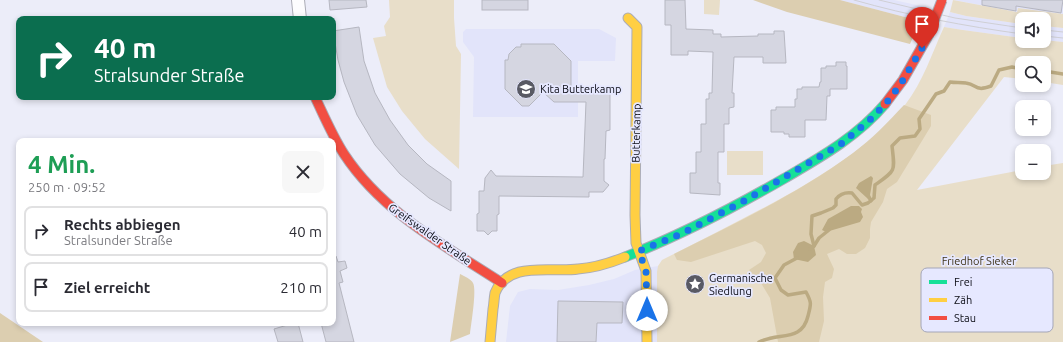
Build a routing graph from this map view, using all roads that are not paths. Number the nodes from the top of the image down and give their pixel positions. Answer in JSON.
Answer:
{"nodes":[{"id":1,"x":298,"y":0,"type":"edge"},
{"id":2,"x":942,"y":0,"type":"edge"},
{"id":3,"x":300,"y":16,"type":"edge"},
{"id":4,"x":628,"y":18,"type":"dead end"},
{"id":5,"x":316,"y":100,"type":"edge"},
{"id":6,"x":335,"y":138,"type":"edge"},
{"id":7,"x":336,"y":139,"type":"edge"},
{"id":8,"x":639,"y":251,"type":"junction"},
{"id":9,"x":502,"y":283,"type":"junction"},
{"id":10,"x":490,"y":342,"type":"edge"},
{"id":11,"x":647,"y":342,"type":"edge"}],
"edges":[{"from":1,"to":3,"type":"street"},
{"from":2,"to":8,"type":"street","bridge":true},
{"from":4,"to":8,"type":"street","name":"Butterkamp"},
{"from":5,"to":6,"type":"street","name":"Greifswalder Straße"},
{"from":7,"to":9,"type":"street","name":"Greifswalder Straße"},
{"from":8,"to":9,"type":"street"},
{"from":8,"to":11,"type":"street","name":"Butterkamp"},
{"from":9,"to":10,"type":"street"}]}
